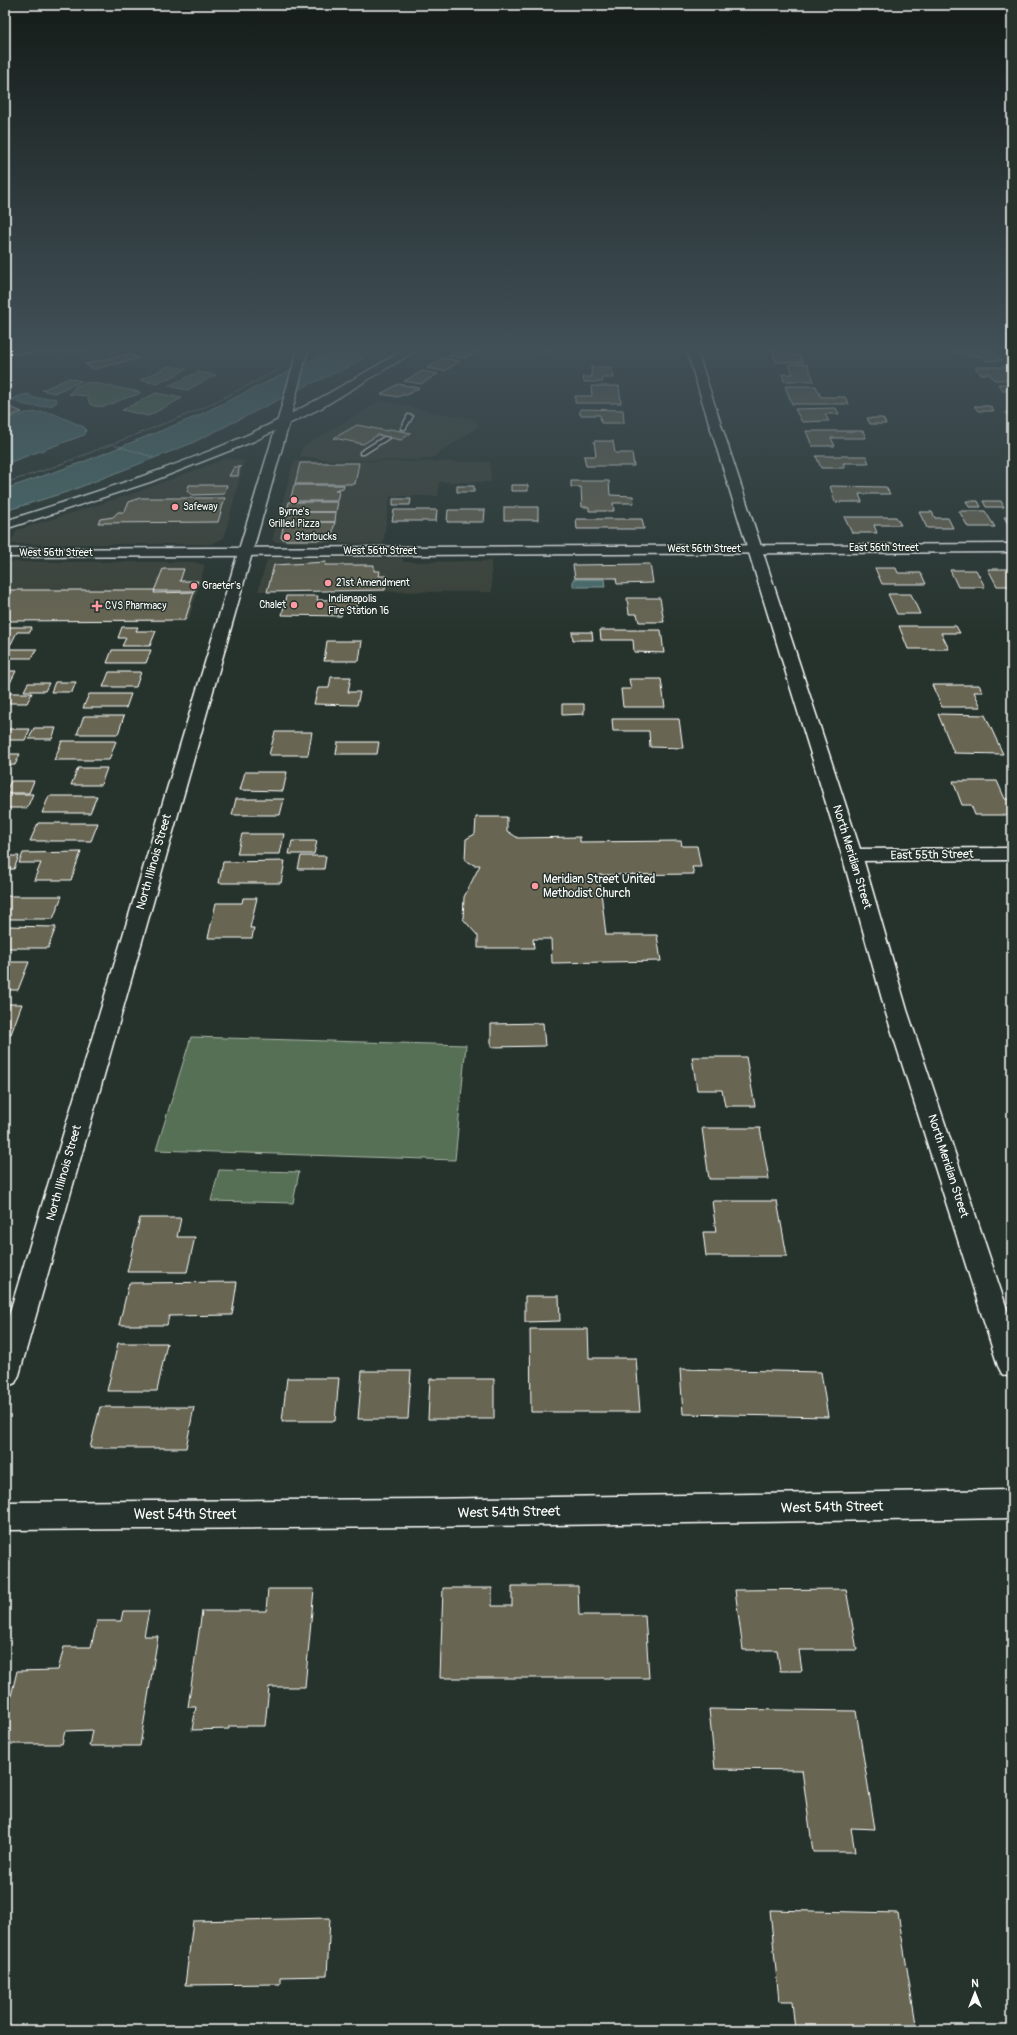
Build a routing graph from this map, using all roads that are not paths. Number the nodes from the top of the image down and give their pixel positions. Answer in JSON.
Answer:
{"nodes":[{"id":1,"x":235,"y":443,"type":"edge"},
{"id":2,"x":277,"y":443,"type":"edge"},
{"id":3,"x":378,"y":443,"type":"edge"},
{"id":4,"x":722,"y":443,"type":"edge"},
{"id":5,"x":362,"y":453,"type":"dead end"},
{"id":6,"x":5,"y":525,"type":"edge"},
{"id":7,"x":756,"y":548,"type":"junction"},
{"id":8,"x":1012,"y":548,"type":"edge"},
{"id":9,"x":245,"y":551,"type":"junction"},
{"id":10,"x":5,"y":553,"type":"edge"},
{"id":11,"x":1012,"y":854,"type":"edge"},
{"id":12,"x":852,"y":856,"type":"junction"},
{"id":13,"x":1012,"y":1366,"type":"edge"},
{"id":14,"x":5,"y":1375,"type":"edge"},
{"id":15,"x":1012,"y":1504,"type":"edge"},
{"id":16,"x":5,"y":1516,"type":"edge"}],
"edges":[{"from":1,"to":6,"type":"street"},
{"from":2,"to":9,"type":"street","name":"North Illinois Street"},
{"from":3,"to":5,"type":"lane"},
{"from":4,"to":7,"type":"street","name":"North Meridian Street"},
{"from":7,"to":8,"type":"street","name":"East 56th Street"},
{"from":7,"to":9,"type":"street","name":"West 56th Street"},
{"from":7,"to":12,"type":"street","name":"North Meridian Street"},
{"from":9,"to":10,"type":"street","name":"West 56th Street"},
{"from":9,"to":14,"type":"street","name":"North Illinois Street"},
{"from":11,"to":12,"type":"street","name":"East 55th Street"},
{"from":12,"to":13,"type":"street","name":"North Meridian Street"},
{"from":15,"to":16,"type":"street","name":"West 54th Street"}]}
